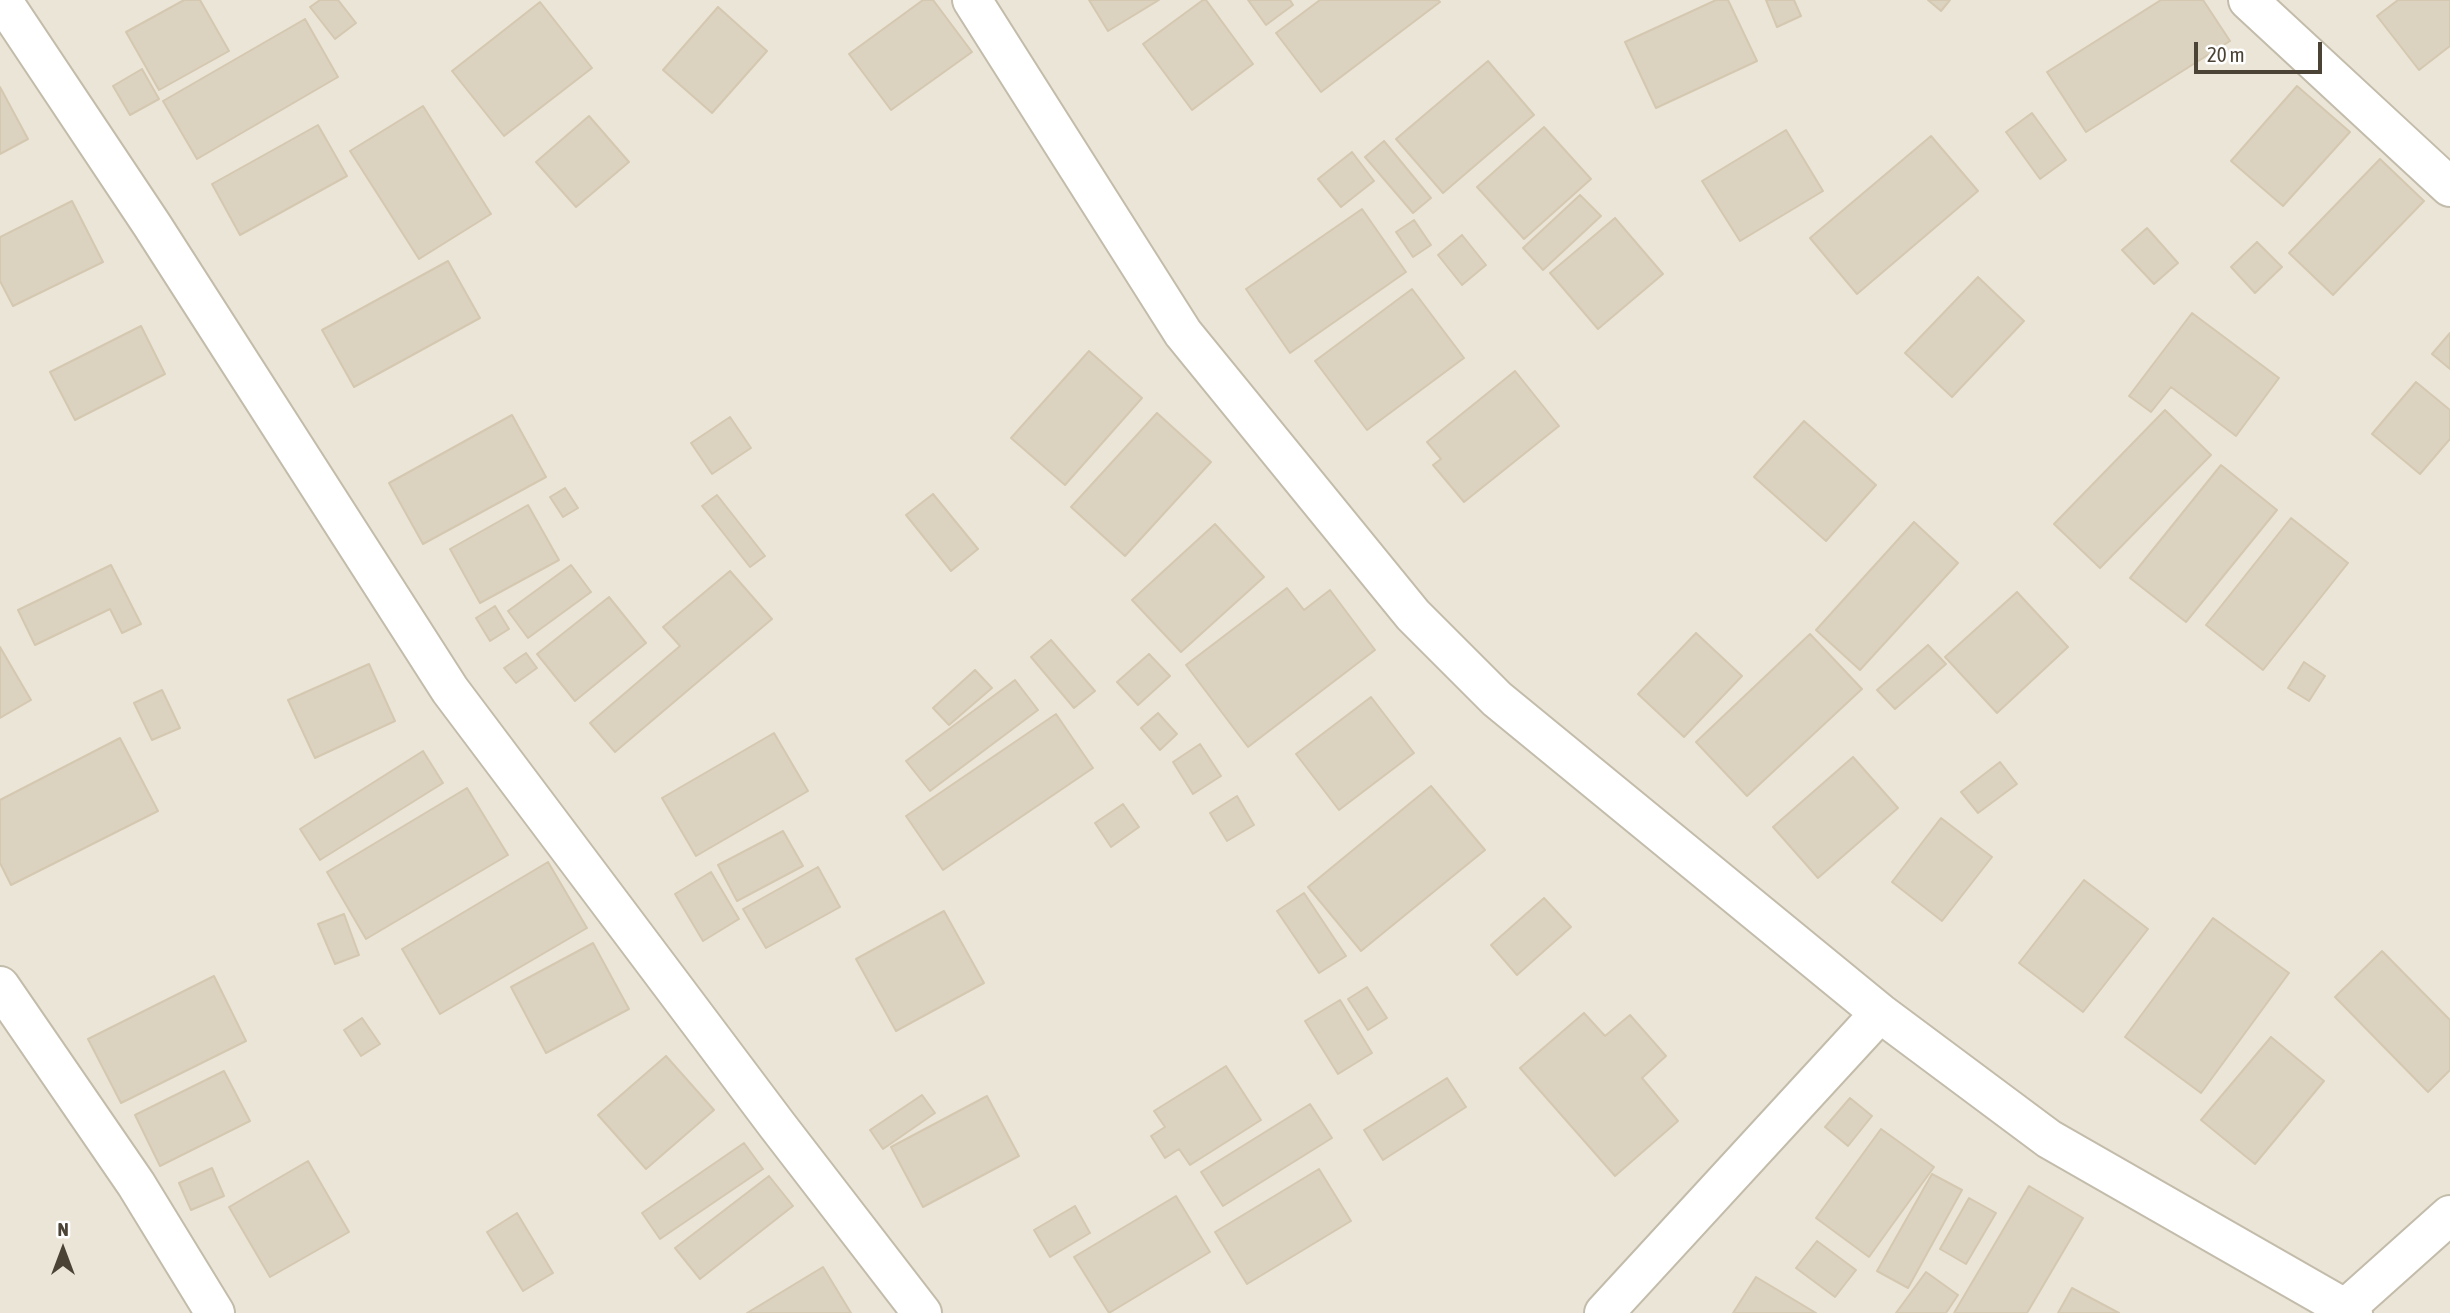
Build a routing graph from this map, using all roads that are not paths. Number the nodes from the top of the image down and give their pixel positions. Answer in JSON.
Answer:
{"nodes":[{"id":1,"x":2,"y":0,"type":"edge"},
{"id":2,"x":971,"y":0,"type":"edge"},
{"id":3,"x":2248,"y":0,"type":"edge"},
{"id":4,"x":2450,"y":187,"type":"edge"},
{"id":5,"x":0,"y":986,"type":"edge"},
{"id":6,"x":1880,"y":1013,"type":"junction"},
{"id":7,"x":2450,"y":1215,"type":"edge"},
{"id":8,"x":2348,"y":1311,"type":"edge"},
{"id":9,"x":215,"y":1313,"type":"edge"},
{"id":10,"x":922,"y":1313,"type":"edge"},
{"id":11,"x":1604,"y":1313,"type":"edge"}],
"edges":[{"from":1,"to":10,"type":"street"},
{"from":2,"to":6,"type":"street"},
{"from":3,"to":4,"type":"street"},
{"from":5,"to":9,"type":"street"},
{"from":6,"to":8,"type":"street"},
{"from":6,"to":11,"type":"street"},
{"from":7,"to":8,"type":"street"}]}
